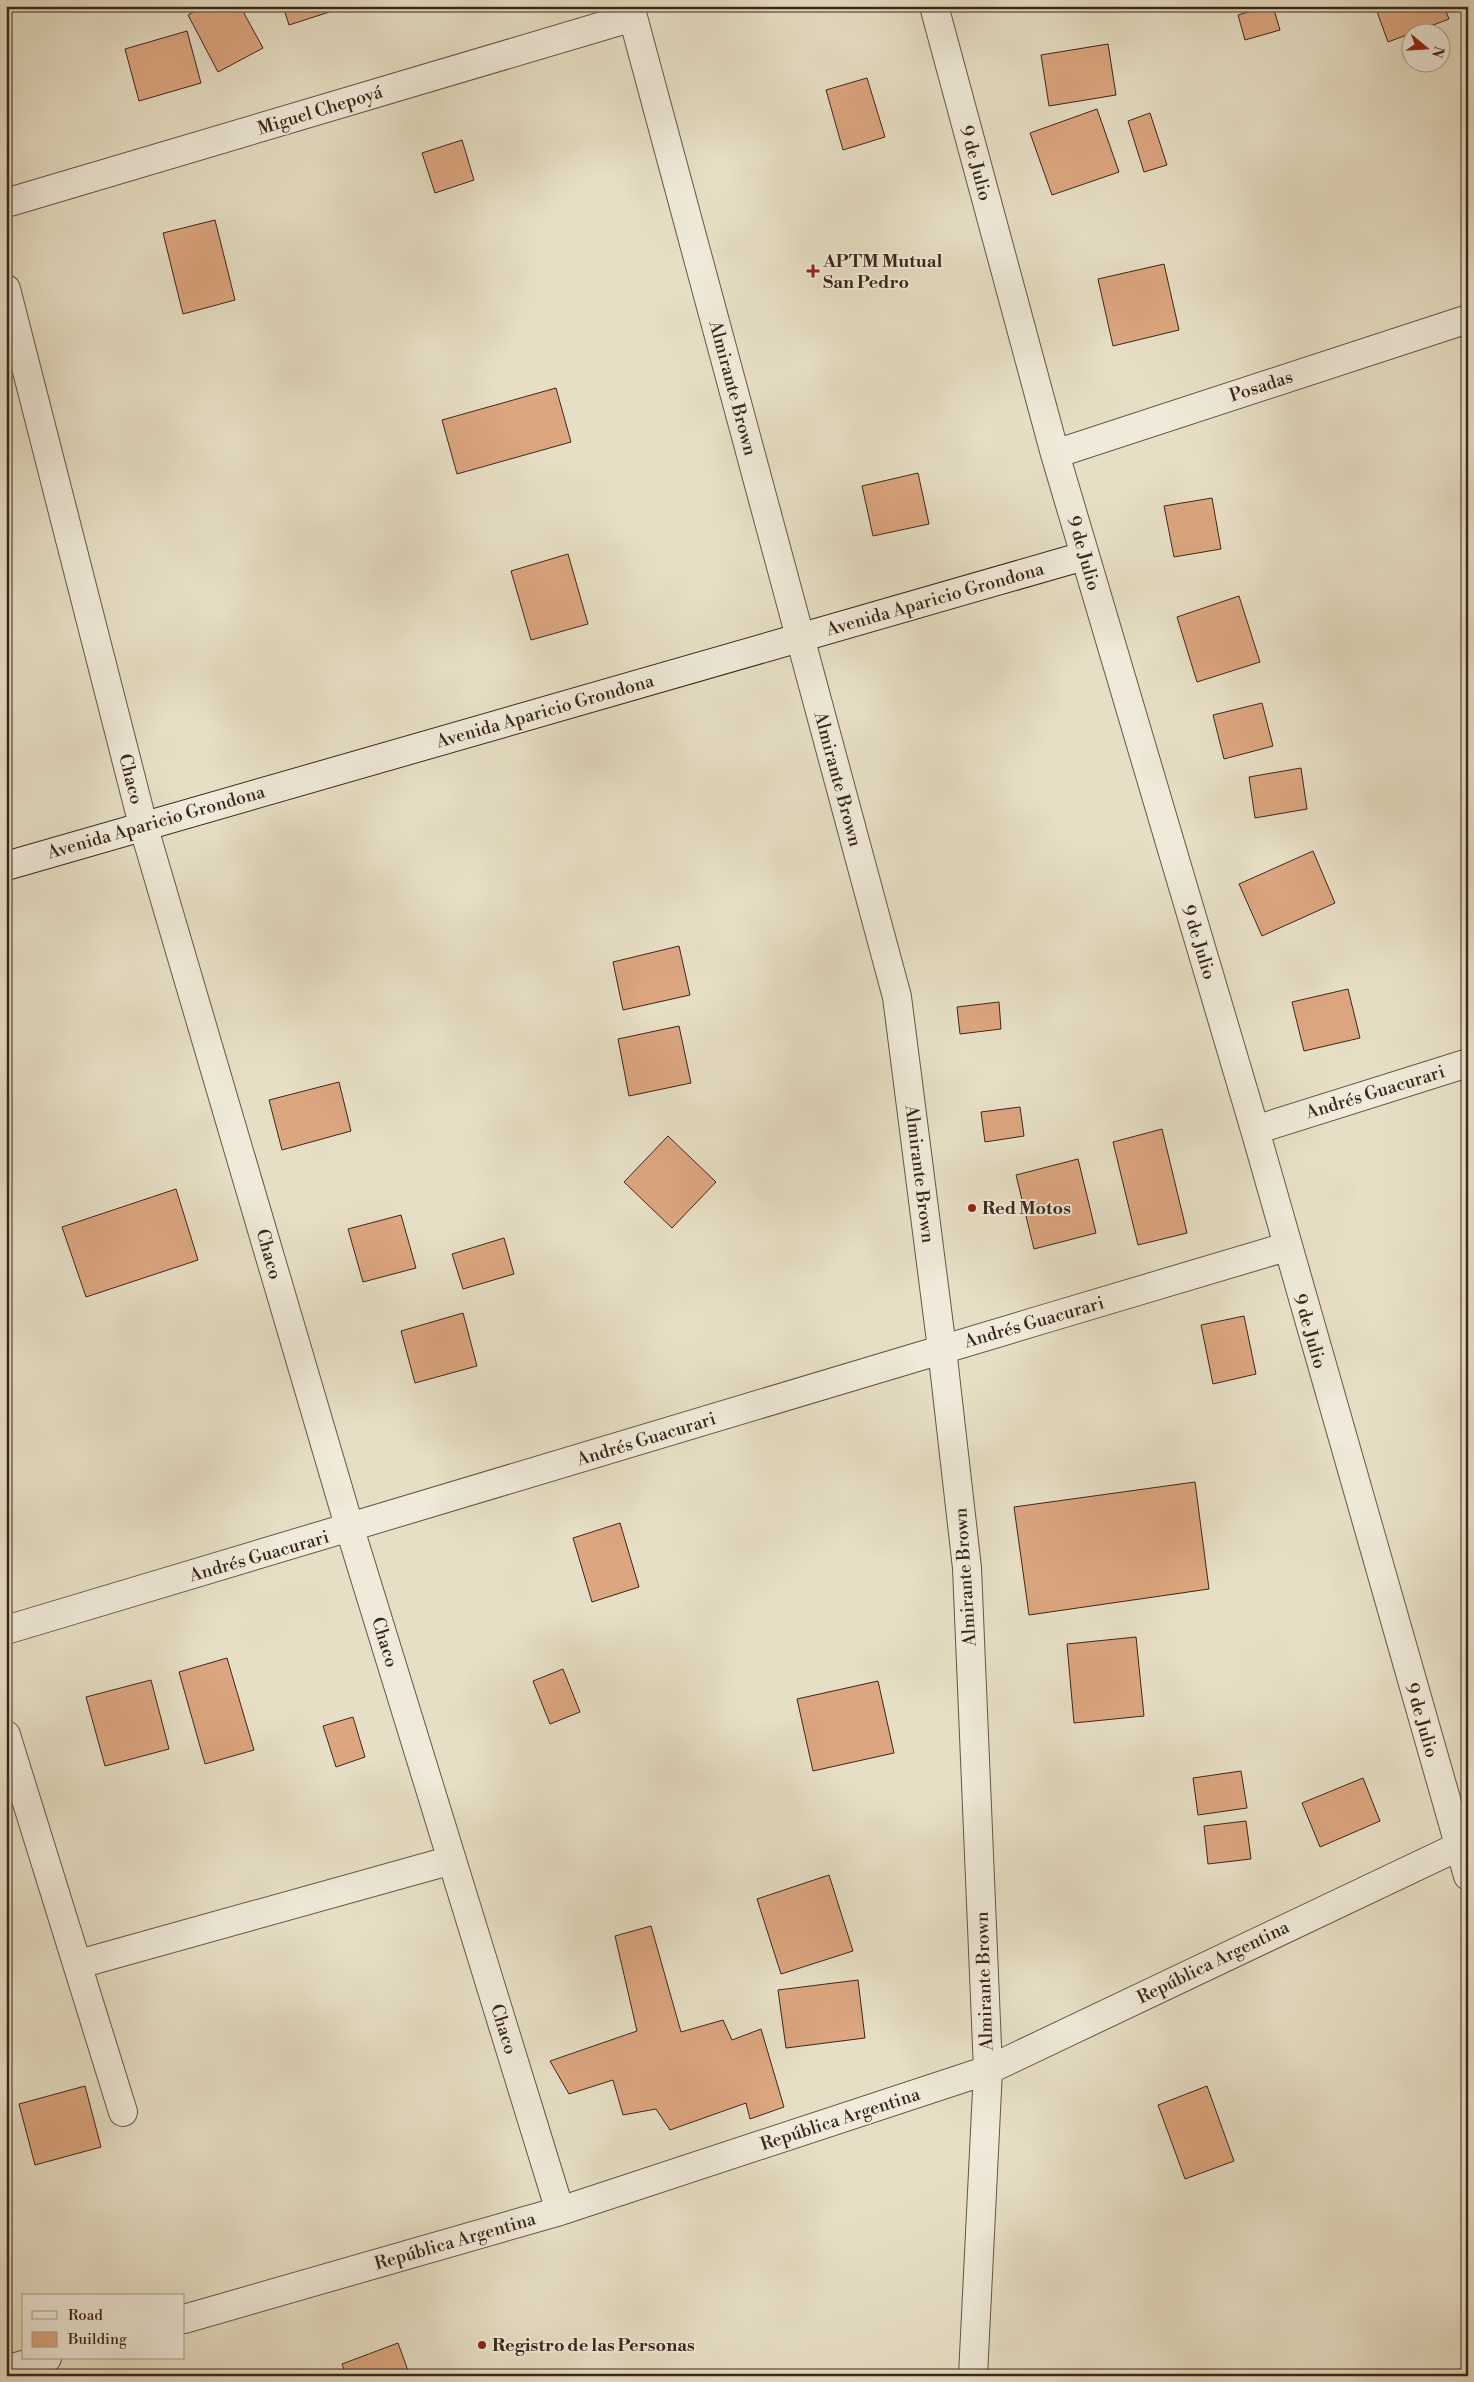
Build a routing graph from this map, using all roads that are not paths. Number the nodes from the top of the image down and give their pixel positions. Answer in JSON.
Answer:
{"nodes":[{"id":1,"x":934,"y":6,"type":"edge"},
{"id":2,"x":631,"y":12,"type":"edge"},
{"id":3,"x":6,"y":203,"type":"edge"},
{"id":4,"x":6,"y":289,"type":"edge"},
{"id":5,"x":1468,"y":319,"type":"edge"},
{"id":6,"x":1055,"y":454,"type":"junction"},
{"id":7,"x":1084,"y":556,"type":"junction"},
{"id":8,"x":800,"y":638,"type":"junction"},
{"id":9,"x":143,"y":825,"type":"junction"},
{"id":10,"x":6,"y":866,"type":"edge"},
{"id":11,"x":1468,"y":1063,"type":"edge"},
{"id":12,"x":1254,"y":1130,"type":"junction"},
{"id":13,"x":1286,"y":1247,"type":"junction"},
{"id":14,"x":942,"y":1348,"type":"junction"},
{"id":15,"x":350,"y":1529,"type":"junction"},
{"id":16,"x":6,"y":1630,"type":"edge"},
{"id":17,"x":6,"y":1735,"type":"edge"},
{"id":18,"x":1463,"y":1843,"type":"edge"},
{"id":19,"x":452,"y":1860,"type":"junction"},
{"id":20,"x":1468,"y":1876,"type":"edge"},
{"id":21,"x":79,"y":1964,"type":"junction"},
{"id":22,"x":988,"y":2070,"type":"junction"},
{"id":23,"x":123,"y":2112,"type":"dead end"},
{"id":24,"x":560,"y":2211,"type":"junction"},
{"id":25,"x":185,"y":2319,"type":"edge"},
{"id":26,"x":40,"y":2360,"type":"edge"},
{"id":27,"x":6,"y":2370,"type":"edge"},
{"id":28,"x":973,"y":2376,"type":"edge"}],
"edges":[{"from":1,"to":6,"type":"street","name":"9 de Julio"},
{"from":2,"to":3,"type":"street","name":"Miguel Chepoyá"},
{"from":2,"to":8,"type":"street","name":"Almirante Brown"},
{"from":4,"to":9,"type":"street","name":"Chaco"},
{"from":5,"to":6,"type":"street","name":"Posadas"},
{"from":6,"to":7,"type":"street","name":"9 de Julio"},
{"from":7,"to":8,"type":"street","name":"Avenida Aparicio Grondona"},
{"from":7,"to":12,"type":"street","name":"9 de Julio"},
{"from":8,"to":9,"type":"street","name":"Avenida Aparicio Grondona"},
{"from":8,"to":14,"type":"street","name":"Almirante Brown"},
{"from":9,"to":10,"type":"street","name":"Avenida Aparicio Grondona"},
{"from":9,"to":15,"type":"street","name":"Chaco"},
{"from":11,"to":12,"type":"street","name":"Andrés Guacurari"},
{"from":12,"to":13,"type":"street","name":"9 de Julio"},
{"from":13,"to":14,"type":"street","name":"Andrés Guacurari"},
{"from":13,"to":18,"type":"street","name":"9 de Julio"},
{"from":14,"to":15,"type":"street","name":"Andrés Guacurari"},
{"from":14,"to":22,"type":"street","name":"Almirante Brown"},
{"from":15,"to":16,"type":"street","name":"Andrés Guacurari"},
{"from":15,"to":19,"type":"street","name":"Chaco"},
{"from":17,"to":21,"type":"street"},
{"from":18,"to":20,"type":"street","name":"9 de Julio"},
{"from":18,"to":22,"type":"street","name":"República Argentina"},
{"from":19,"to":21,"type":"street"},
{"from":19,"to":24,"type":"street","name":"Chaco"},
{"from":21,"to":23,"type":"street"},
{"from":22,"to":24,"type":"street","name":"República Argentina"},
{"from":22,"to":28,"type":"street","name":"Almirante Brown"},
{"from":24,"to":25,"type":"street","name":"República Argentina"},
{"from":26,"to":27,"type":"street"}]}
